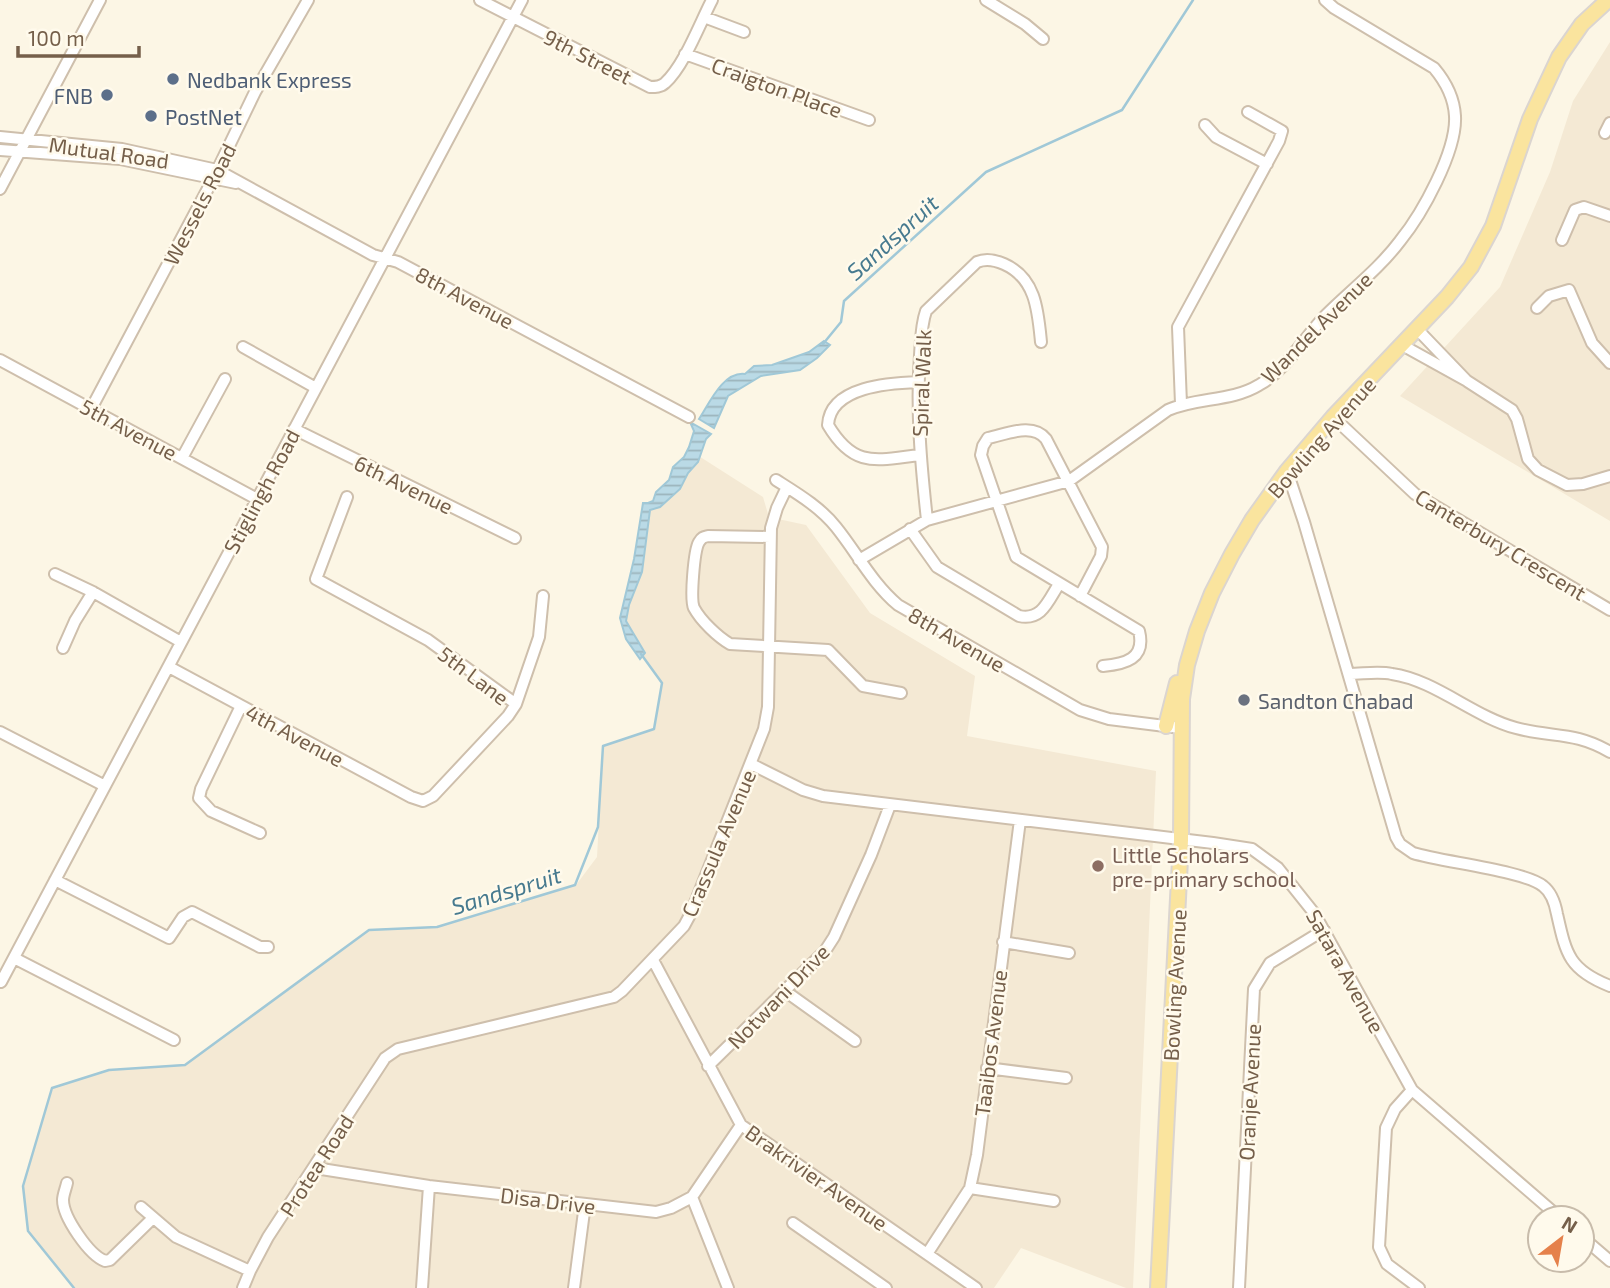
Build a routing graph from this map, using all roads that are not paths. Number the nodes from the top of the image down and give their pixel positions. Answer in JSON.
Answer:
{"nodes":[{"id":1,"x":100,"y":0,"type":"edge"},
{"id":2,"x":308,"y":0,"type":"edge"},
{"id":3,"x":480,"y":0,"type":"edge"},
{"id":4,"x":522,"y":0,"type":"edge"},
{"id":5,"x":712,"y":0,"type":"edge"},
{"id":6,"x":986,"y":0,"type":"edge"},
{"id":7,"x":1325,"y":0,"type":"edge"},
{"id":8,"x":1594,"y":0,"type":"edge"},
{"id":9,"x":1608,"y":0,"type":"edge"},
{"id":10,"x":704,"y":17,"type":"junction"},
{"id":11,"x":512,"y":18,"type":"junction"},
{"id":12,"x":744,"y":32,"type":"dead end"},
{"id":13,"x":1043,"y":39,"type":"dead end"},
{"id":14,"x":685,"y":54,"type":"junction"},
{"id":15,"x":1248,"y":112,"type":"dead end"},
{"id":16,"x":1530,"y":119,"type":"junction"},
{"id":17,"x":869,"y":120,"type":"dead end"},
{"id":18,"x":1205,"y":125,"type":"dead end"},
{"id":19,"x":0,"y":137,"type":"edge"},
{"id":20,"x":25,"y":140,"type":"junction"},
{"id":21,"x":0,"y":150,"type":"edge"},
{"id":22,"x":20,"y":152,"type":"junction"},
{"id":23,"x":121,"y":154,"type":"junction"},
{"id":24,"x":1267,"y":164,"type":"junction"},
{"id":25,"x":215,"y":174,"type":"junction"},
{"id":26,"x":0,"y":189,"type":"edge"},
{"id":27,"x":1610,"y":216,"type":"edge"},
{"id":28,"x":1562,"y":240,"type":"dead end"},
{"id":29,"x":384,"y":258,"type":"junction"},
{"id":30,"x":1580,"y":284,"type":"dead end"},
{"id":31,"x":1569,"y":290,"type":"junction"},
{"id":32,"x":1537,"y":307,"type":"dead end"},
{"id":33,"x":1417,"y":329,"type":"junction"},
{"id":34,"x":1041,"y":342,"type":"dead end"},
{"id":35,"x":1402,"y":345,"type":"junction"},
{"id":36,"x":243,"y":347,"type":"dead end"},
{"id":37,"x":0,"y":360,"type":"edge"},
{"id":38,"x":1610,"y":363,"type":"edge"},
{"id":39,"x":225,"y":379,"type":"dead end"},
{"id":40,"x":1467,"y":381,"type":"junction"},
{"id":41,"x":918,"y":382,"type":"junction"},
{"id":42,"x":316,"y":388,"type":"junction"},
{"id":43,"x":1181,"y":404,"type":"junction"},
{"id":44,"x":91,"y":409,"type":"junction"},
{"id":45,"x":689,"y":417,"type":"dead end"},
{"id":46,"x":1333,"y":417,"type":"junction"},
{"id":47,"x":293,"y":429,"type":"junction"},
{"id":48,"x":919,"y":455,"type":"junction"},
{"id":49,"x":182,"y":458,"type":"junction"},
{"id":50,"x":1287,"y":471,"type":"junction"},
{"id":51,"x":1610,"y":476,"type":"edge"},
{"id":52,"x":776,"y":480,"type":"dead end"},
{"id":53,"x":1069,"y":481,"type":"junction"},
{"id":54,"x":787,"y":487,"type":"junction"},
{"id":55,"x":347,"y":497,"type":"dead end"},
{"id":56,"x":257,"y":499,"type":"junction"},
{"id":57,"x":997,"y":501,"type":"junction"},
{"id":58,"x":927,"y":520,"type":"junction"},
{"id":59,"x":910,"y":529,"type":"junction"},
{"id":60,"x":770,"y":537,"type":"junction"},
{"id":61,"x":514,"y":538,"type":"dead end"},
{"id":62,"x":859,"y":560,"type":"junction"},
{"id":63,"x":55,"y":574,"type":"dead end"},
{"id":64,"x":1059,"y":584,"type":"junction"},
{"id":65,"x":93,"y":592,"type":"junction"},
{"id":66,"x":543,"y":596,"type":"dead end"},
{"id":67,"x":1080,"y":596,"type":"junction"},
{"id":68,"x":1610,"y":610,"type":"edge"},
{"id":69,"x":181,"y":642,"type":"junction"},
{"id":70,"x":63,"y":648,"type":"dead end"},
{"id":71,"x":770,"y":648,"type":"junction"},
{"id":72,"x":1103,"y":666,"type":"dead end"},
{"id":73,"x":169,"y":667,"type":"junction"},
{"id":74,"x":1349,"y":674,"type":"junction"},
{"id":75,"x":901,"y":693,"type":"dead end"},
{"id":76,"x":516,"y":704,"type":"junction"},
{"id":77,"x":241,"y":706,"type":"junction"},
{"id":78,"x":1174,"y":727,"type":"junction"},
{"id":79,"x":0,"y":732,"type":"edge"},
{"id":80,"x":1610,"y":752,"type":"edge"},
{"id":81,"x":751,"y":764,"type":"junction"},
{"id":82,"x":106,"y":786,"type":"junction"},
{"id":83,"x":423,"y":800,"type":"joint"},
{"id":84,"x":890,"y":805,"type":"junction"},
{"id":85,"x":1020,"y":820,"type":"junction"},
{"id":86,"x":260,"y":833,"type":"dead end"},
{"id":87,"x":1181,"y":840,"type":"junction"},
{"id":88,"x":55,"y":880,"type":"junction"},
{"id":89,"x":1324,"y":930,"type":"junction"},
{"id":90,"x":1003,"y":943,"type":"junction"},
{"id":91,"x":268,"y":947,"type":"dead end"},
{"id":92,"x":1069,"y":953,"type":"dead end"},
{"id":93,"x":14,"y":958,"type":"junction"},
{"id":94,"x":653,"y":960,"type":"junction"},
{"id":95,"x":1,"y":982,"type":"edge"},
{"id":96,"x":1610,"y":986,"type":"edge"},
{"id":97,"x":785,"y":991,"type":"junction"},
{"id":98,"x":174,"y":1040,"type":"dead end"},
{"id":99,"x":855,"y":1041,"type":"dead end"},
{"id":100,"x":398,"y":1049,"type":"joint"},
{"id":101,"x":708,"y":1066,"type":"junction"},
{"id":102,"x":987,"y":1069,"type":"junction"},
{"id":103,"x":1066,"y":1078,"type":"dead end"},
{"id":104,"x":1412,"y":1090,"type":"junction"},
{"id":105,"x":741,"y":1125,"type":"junction"},
{"id":106,"x":314,"y":1168,"type":"junction"},
{"id":107,"x":67,"y":1183,"type":"dead end"},
{"id":108,"x":429,"y":1186,"type":"junction"},
{"id":109,"x":971,"y":1188,"type":"junction"},
{"id":110,"x":692,"y":1197,"type":"junction"},
{"id":111,"x":1054,"y":1201,"type":"dead end"},
{"id":112,"x":585,"y":1204,"type":"junction"},
{"id":113,"x":1544,"y":1204,"type":"edge"},
{"id":114,"x":141,"y":1207,"type":"dead end"},
{"id":115,"x":153,"y":1218,"type":"junction"},
{"id":116,"x":793,"y":1223,"type":"dead end"},
{"id":117,"x":1596,"y":1249,"type":"edge"},
{"id":118,"x":927,"y":1254,"type":"junction"},
{"id":119,"x":1610,"y":1261,"type":"edge"},
{"id":120,"x":250,"y":1271,"type":"junction"},
{"id":121,"x":243,"y":1288,"type":"edge"},
{"id":122,"x":422,"y":1288,"type":"edge"},
{"id":123,"x":573,"y":1288,"type":"edge"},
{"id":124,"x":728,"y":1288,"type":"edge"},
{"id":125,"x":886,"y":1288,"type":"edge"},
{"id":126,"x":976,"y":1288,"type":"edge"},
{"id":127,"x":1158,"y":1288,"type":"edge"},
{"id":128,"x":1239,"y":1288,"type":"edge"},
{"id":129,"x":1419,"y":1288,"type":"edge"}],
"edges":[{"from":1,"to":20,"type":"street"},
{"from":2,"to":25,"type":"street","name":"Wessels Road"},
{"from":3,"to":11,"type":"street","name":"9th Street"},
{"from":4,"to":11,"type":"street","name":"Stiglingh Road"},
{"from":5,"to":10,"type":"street","name":"9th Street"},
{"from":6,"to":13,"type":"street"},
{"from":7,"to":43,"type":"street","name":"Wandel Avenue"},
{"from":8,"to":16,"type":"main road","name":"Bowling Avenue"},
{"from":9,"to":16,"type":"main road","name":"Bowling Avenue"},
{"from":10,"to":12,"type":"street"},
{"from":10,"to":14,"type":"street","name":"9th Street"},
{"from":11,"to":14,"type":"street","name":"9th Street"},
{"from":11,"to":29,"type":"street","name":"Stiglingh Road"},
{"from":14,"to":17,"type":"street","name":"Craigton Place"},
{"from":15,"to":24,"type":"street"},
{"from":16,"to":33,"type":"main road","name":"Bowling Avenue"},
{"from":18,"to":24,"type":"street"},
{"from":19,"to":20,"type":"street","name":"Mutual Road"},
{"from":20,"to":22,"type":"street"},
{"from":20,"to":23,"type":"street","name":"Mutual Road"},
{"from":21,"to":22,"type":"street","name":"Mutual Road"},
{"from":22,"to":23,"type":"street","name":"Mutual Road"},
{"from":22,"to":26,"type":"street"},
{"from":23,"to":25,"type":"street","name":"Mutual Road"},
{"from":24,"to":43,"type":"street"},
{"from":25,"to":29,"type":"street","name":"8th Avenue"},
{"from":25,"to":44,"type":"street","name":"Wessels Road"},
{"from":27,"to":28,"type":"street"},
{"from":29,"to":42,"type":"street","name":"Stiglingh Road"},
{"from":29,"to":45,"type":"street","name":"8th Avenue"},
{"from":30,"to":31,"type":"street"},
{"from":31,"to":32,"type":"street"},
{"from":31,"to":38,"type":"street"},
{"from":33,"to":35,"type":"main road","name":"Bowling Avenue"},
{"from":33,"to":40,"type":"street"},
{"from":34,"to":41,"type":"street","name":"Spiral Walk"},
{"from":35,"to":40,"type":"street"},
{"from":35,"to":46,"type":"main road","name":"Bowling Avenue"},
{"from":36,"to":42,"type":"street"},
{"from":37,"to":44,"type":"street","name":"5th Avenue"},
{"from":39,"to":49,"type":"street"},
{"from":40,"to":51,"type":"street"},
{"from":41,"to":48,"type":"street","name":"Spiral Walk"},
{"from":41,"to":48,"type":"street"},
{"from":42,"to":47,"type":"street","name":"Stiglingh Road"},
{"from":43,"to":53,"type":"street","name":"Wandel Avenue"},
{"from":44,"to":49,"type":"street","name":"5th Avenue"},
{"from":46,"to":50,"type":"main road","name":"Bowling Avenue"},
{"from":46,"to":68,"type":"street","name":"Canterbury Crescent"},
{"from":47,"to":56,"type":"street","name":"Stiglingh Road"},
{"from":47,"to":61,"type":"street","name":"6th Avenue"},
{"from":48,"to":58,"type":"street","name":"Spiral Walk"},
{"from":49,"to":56,"type":"street","name":"5th Avenue"},
{"from":50,"to":74,"type":"street"},
{"from":50,"to":78,"type":"main road","name":"Bowling Avenue"},
{"from":52,"to":54,"type":"street","name":"8th Avenue"},
{"from":53,"to":57,"type":"street","name":"Wandel Avenue"},
{"from":53,"to":57,"type":"street"},
{"from":53,"to":67,"type":"street"},
{"from":54,"to":60,"type":"street","name":"Crassula Avenue"},
{"from":54,"to":62,"type":"street","name":"8th Avenue"},
{"from":55,"to":76,"type":"street","name":"5th Lane"},
{"from":56,"to":69,"type":"street","name":"Stiglingh Road"},
{"from":57,"to":58,"type":"street","name":"Wandel Avenue"},
{"from":57,"to":64,"type":"street"},
{"from":58,"to":59,"type":"street","name":"Wandel Avenue"},
{"from":59,"to":62,"type":"street","name":"Wandel Avenue"},
{"from":59,"to":64,"type":"street"},
{"from":60,"to":71,"type":"street","name":"Crassula Avenue"},
{"from":60,"to":71,"type":"street"},
{"from":62,"to":78,"type":"street","name":"8th Avenue"},
{"from":63,"to":65,"type":"street"},
{"from":64,"to":67,"type":"street"},
{"from":65,"to":69,"type":"street"},
{"from":65,"to":70,"type":"street"},
{"from":66,"to":76,"type":"street"},
{"from":67,"to":72,"type":"street"},
{"from":69,"to":73,"type":"street","name":"Stiglingh Road"},
{"from":71,"to":75,"type":"street"},
{"from":71,"to":81,"type":"street","name":"Crassula Avenue"},
{"from":73,"to":77,"type":"street","name":"4th Avenue"},
{"from":73,"to":82,"type":"street","name":"Stiglingh Road"},
{"from":74,"to":80,"type":"street"},
{"from":74,"to":96,"type":"street"},
{"from":76,"to":83,"type":"street","name":"5th Lane"},
{"from":77,"to":83,"type":"street","name":"4th Avenue"},
{"from":77,"to":86,"type":"street"},
{"from":78,"to":87,"type":"main road","name":"Bowling Avenue"},
{"from":79,"to":82,"type":"street"},
{"from":81,"to":84,"type":"street","name":"Satara Avenue"},
{"from":81,"to":94,"type":"street","name":"Crassula Avenue"},
{"from":82,"to":88,"type":"street","name":"Stiglingh Road"},
{"from":84,"to":85,"type":"street","name":"Satara Avenue"},
{"from":84,"to":97,"type":"street","name":"Notwani Drive"},
{"from":85,"to":87,"type":"street","name":"Satara Avenue"},
{"from":85,"to":90,"type":"street","name":"Taaibos Avenue"},
{"from":87,"to":89,"type":"street","name":"Satara Avenue"},
{"from":87,"to":127,"type":"main road","name":"Bowling Avenue"},
{"from":88,"to":91,"type":"street"},
{"from":88,"to":93,"type":"street","name":"Stiglingh Road"},
{"from":89,"to":104,"type":"street","name":"Satara Avenue"},
{"from":89,"to":128,"type":"street","name":"Oranje Avenue"},
{"from":90,"to":92,"type":"street"},
{"from":90,"to":102,"type":"street","name":"Taaibos Avenue"},
{"from":93,"to":95,"type":"street","name":"Stiglingh Road"},
{"from":93,"to":98,"type":"street"},
{"from":94,"to":100,"type":"street","name":"Crassula Avenue"},
{"from":94,"to":101,"type":"street","name":"Brakrivier Avenue"},
{"from":97,"to":99,"type":"street"},
{"from":97,"to":101,"type":"street","name":"Notwani Drive"},
{"from":100,"to":106,"type":"street","name":"Protea Road"},
{"from":101,"to":105,"type":"street","name":"Brakrivier Avenue"},
{"from":102,"to":103,"type":"street"},
{"from":102,"to":109,"type":"street","name":"Taaibos Avenue"},
{"from":104,"to":113,"type":"street","name":"Satara Avenue"},
{"from":104,"to":129,"type":"street"},
{"from":105,"to":110,"type":"street"},
{"from":105,"to":118,"type":"street","name":"Brakrivier Avenue"},
{"from":106,"to":108,"type":"street","name":"Disa Drive"},
{"from":106,"to":120,"type":"street","name":"Protea Road"},
{"from":107,"to":115,"type":"street"},
{"from":108,"to":112,"type":"street","name":"Disa Drive"},
{"from":108,"to":122,"type":"street"},
{"from":109,"to":111,"type":"street"},
{"from":109,"to":118,"type":"street","name":"Taaibos Avenue"},
{"from":110,"to":112,"type":"street","name":"Disa Drive"},
{"from":110,"to":124,"type":"street"},
{"from":112,"to":123,"type":"street"},
{"from":114,"to":115,"type":"street"},
{"from":115,"to":120,"type":"street"},
{"from":116,"to":125,"type":"street"},
{"from":117,"to":119,"type":"street"},
{"from":118,"to":126,"type":"street","name":"Brakrivier Avenue"},
{"from":120,"to":121,"type":"street","name":"Protea Road"}]}
